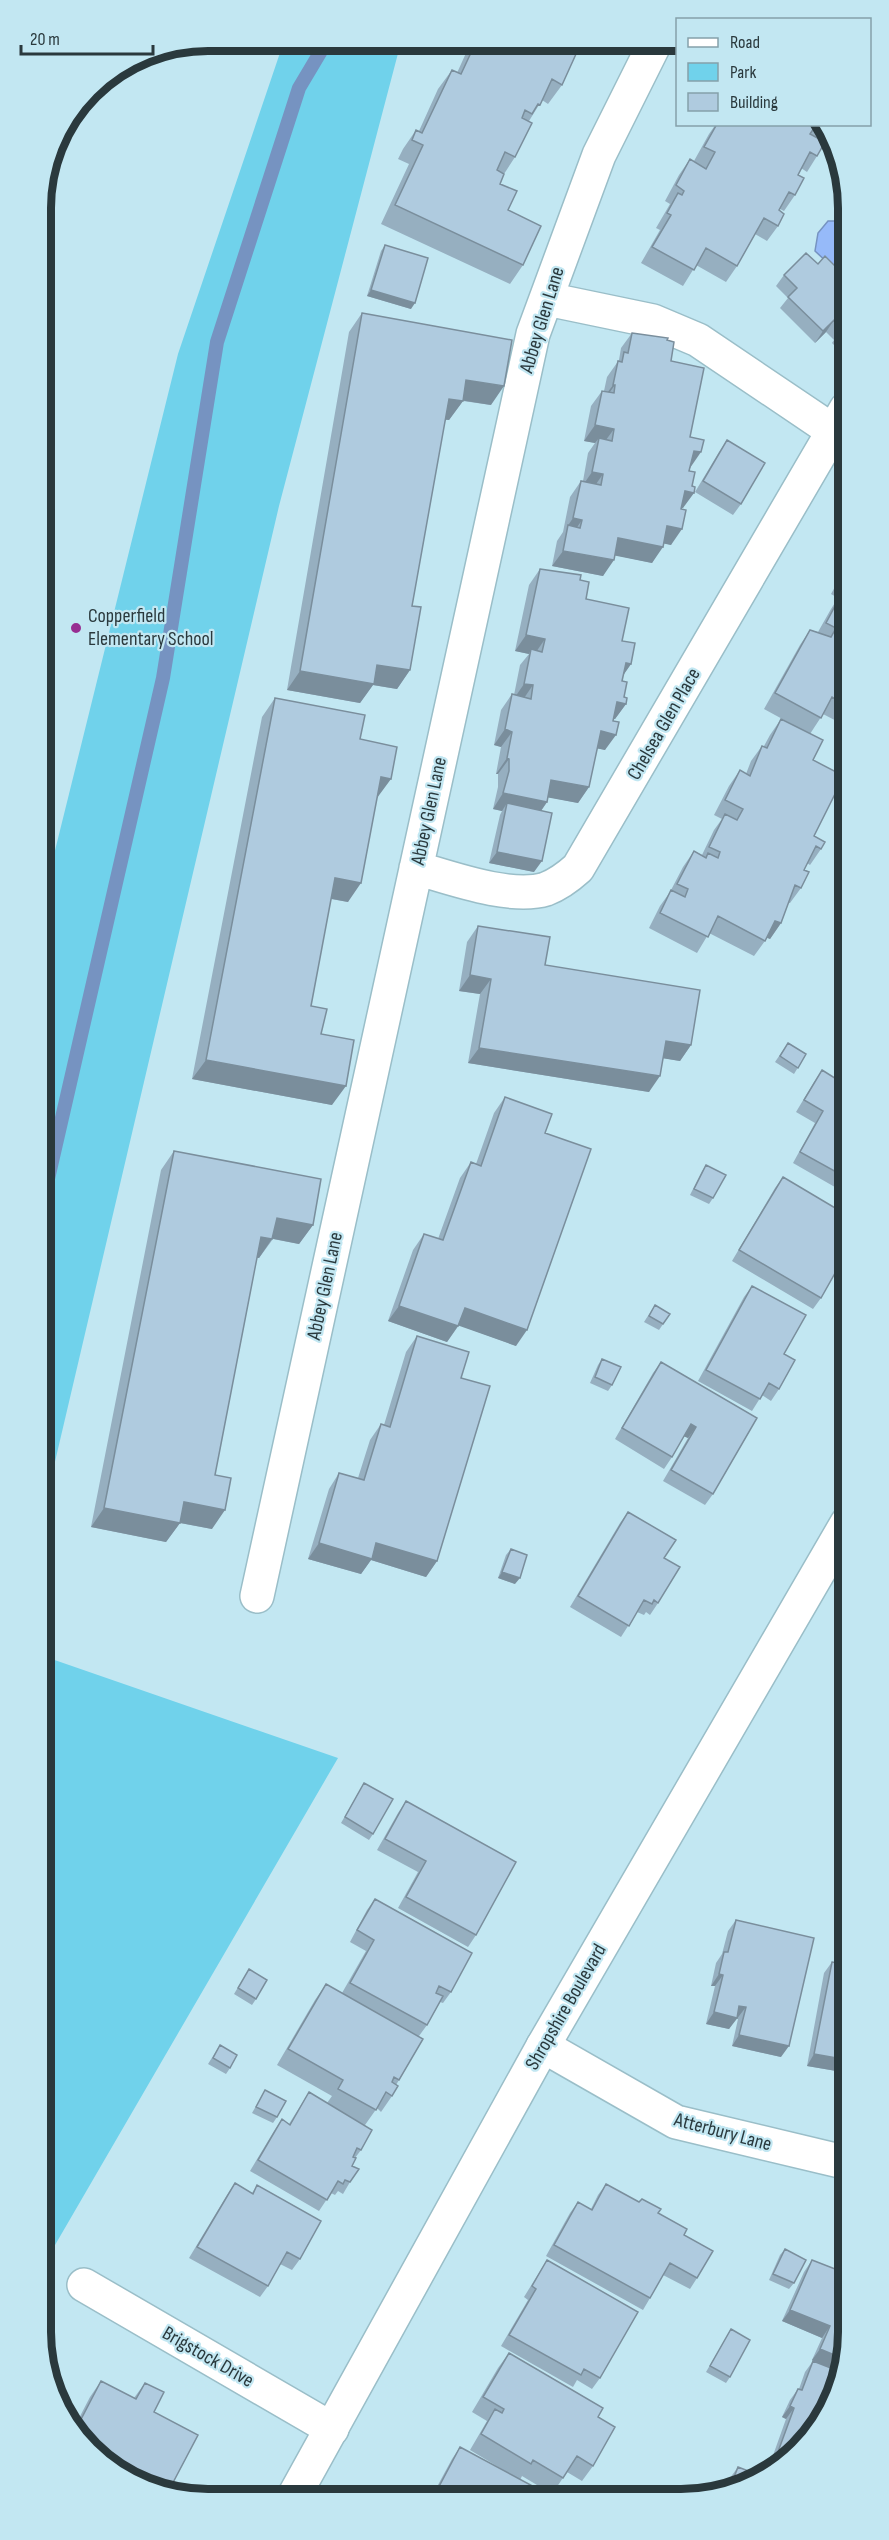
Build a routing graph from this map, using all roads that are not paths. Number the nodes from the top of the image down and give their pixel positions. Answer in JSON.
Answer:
{"nodes":[{"id":1,"x":651,"y":51,"type":"edge"},
{"id":2,"x":547,"y":298,"type":"junction"},
{"id":3,"x":838,"y":419,"type":"edge"},
{"id":4,"x":838,"y":422,"type":"edge"},
{"id":5,"x":416,"y":868,"type":"junction"},
{"id":6,"x":838,"y":1538,"type":"edge"},
{"id":7,"x":257,"y":1596,"type":"dead end"},
{"id":8,"x":543,"y":2046,"type":"junction"},
{"id":9,"x":838,"y":2161,"type":"edge"},
{"id":10,"x":84,"y":2286,"type":"dead end"},
{"id":11,"x":332,"y":2429,"type":"junction"},
{"id":12,"x":298,"y":2489,"type":"edge"}],
"edges":[{"from":1,"to":2,"type":"street","name":"Abbey Glen Lane"},
{"from":2,"to":3,"type":"street","name":"Chelsea Glen Place"},
{"from":2,"to":5,"type":"street","name":"Abbey Glen Lane"},
{"from":4,"to":5,"type":"street","name":"Chelsea Glen Place"},
{"from":5,"to":7,"type":"street","name":"Abbey Glen Lane"},
{"from":6,"to":8,"type":"street","name":"Shropshire Boulevard"},
{"from":8,"to":9,"type":"street","name":"Atterbury Lane"},
{"from":8,"to":11,"type":"street","name":"Shropshire Boulevard"},
{"from":10,"to":11,"type":"street","name":"Brigstock Drive"},
{"from":11,"to":12,"type":"street","name":"Shropshire Boulevard"}]}
